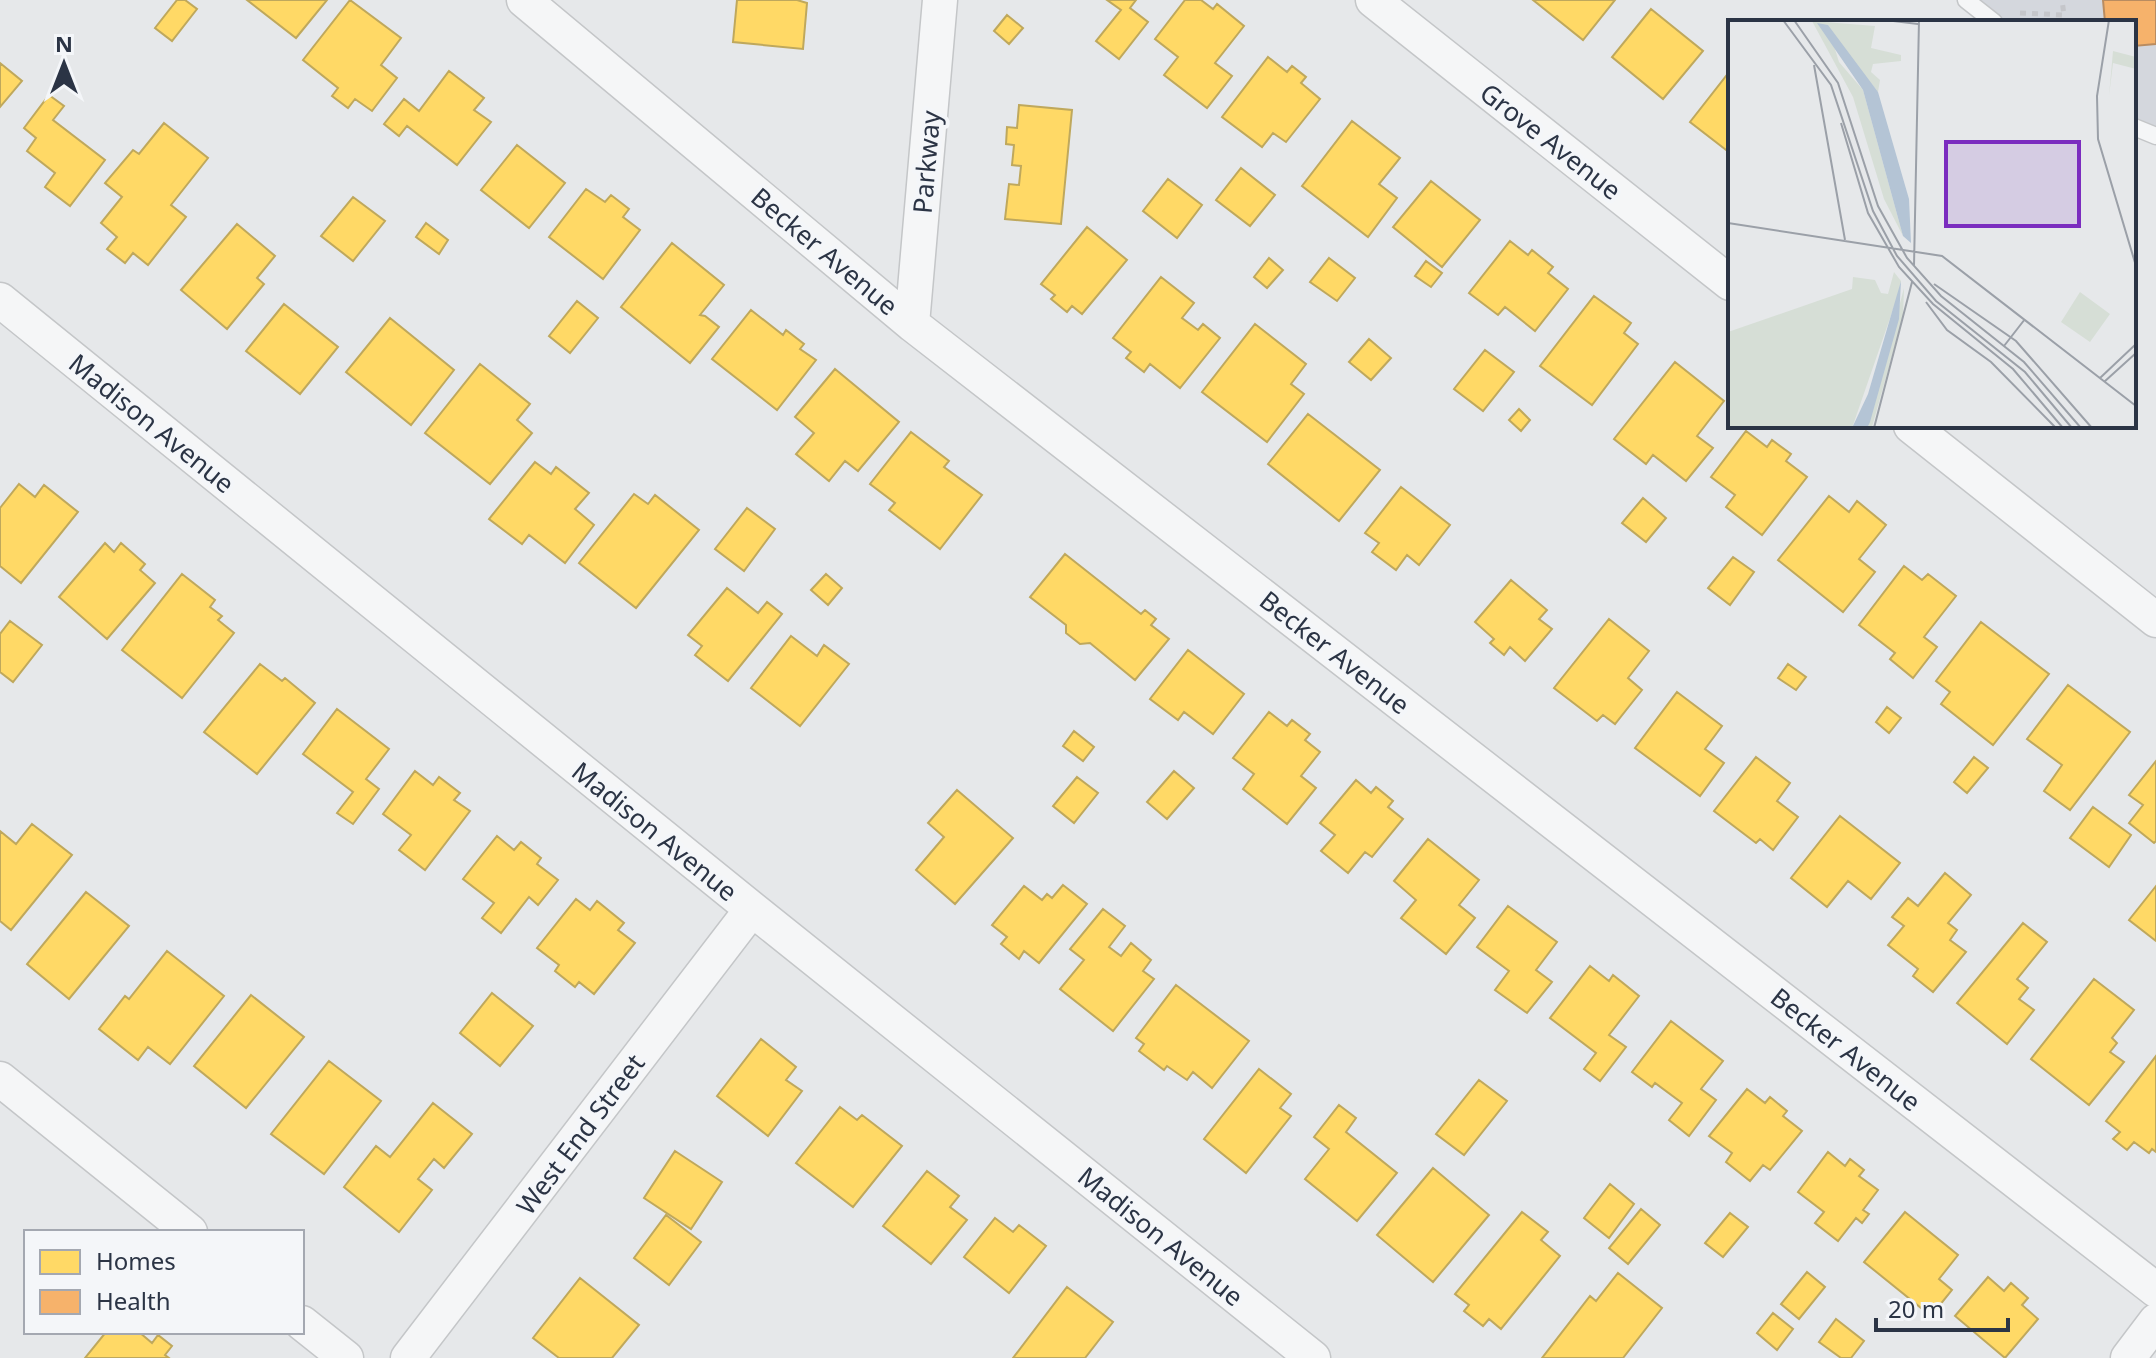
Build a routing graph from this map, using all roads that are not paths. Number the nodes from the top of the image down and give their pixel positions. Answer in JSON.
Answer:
{"nodes":[{"id":1,"x":524,"y":0,"type":"edge"},
{"id":2,"x":940,"y":0,"type":"edge"},
{"id":3,"x":1373,"y":0,"type":"edge"},
{"id":4,"x":1966,"y":0,"type":"edge"},
{"id":5,"x":1991,"y":20,"type":"edge"},
{"id":6,"x":2136,"y":128,"type":"edge"},
{"id":7,"x":2156,"y":136,"type":"edge"},
{"id":8,"x":1728,"y":281,"type":"edge"},
{"id":9,"x":0,"y":300,"type":"edge"},
{"id":10,"x":912,"y":324,"type":"junction"},
{"id":11,"x":1914,"y":428,"type":"edge"},
{"id":12,"x":2156,"y":620,"type":"edge"},
{"id":13,"x":752,"y":909,"type":"junction"},
{"id":14,"x":0,"y":1079,"type":"edge"},
{"id":15,"x":188,"y":1230,"type":"edge"},
{"id":16,"x":2156,"y":1290,"type":"edge"},
{"id":17,"x":2156,"y":1321,"type":"edge"},
{"id":18,"x":304,"y":1325,"type":"edge"},
{"id":19,"x":346,"y":1358,"type":"edge"},
{"id":20,"x":408,"y":1358,"type":"edge"},
{"id":21,"x":1313,"y":1358,"type":"edge"},
{"id":22,"x":2128,"y":1358,"type":"edge"}],
"edges":[{"from":1,"to":10,"type":"street","name":"Becker Avenue"},
{"from":2,"to":10,"type":"street","name":"Parkway"},
{"from":3,"to":8,"type":"street","name":"Grove Avenue"},
{"from":4,"to":5,"type":"lane"},
{"from":6,"to":7,"type":"lane"},
{"from":9,"to":13,"type":"street","name":"Madison Avenue"},
{"from":10,"to":16,"type":"street","name":"Becker Avenue"},
{"from":11,"to":12,"type":"street"},
{"from":13,"to":20,"type":"street","name":"West End Street"},
{"from":13,"to":21,"type":"street","name":"Madison Avenue"},
{"from":14,"to":15,"type":"street"},
{"from":17,"to":22,"type":"street"},
{"from":18,"to":19,"type":"street"}]}
